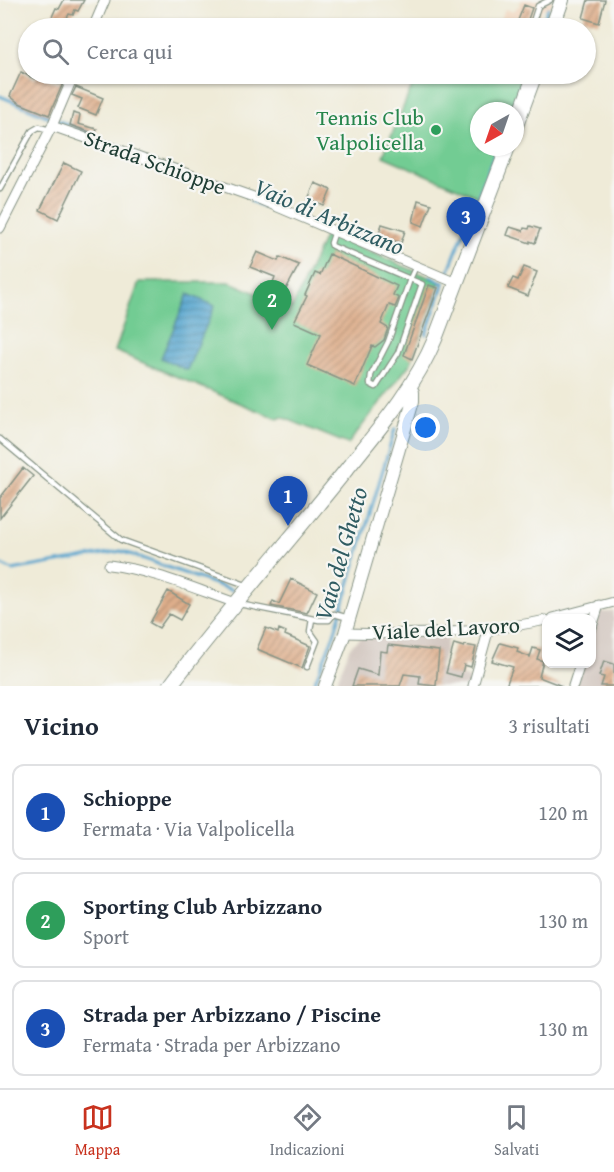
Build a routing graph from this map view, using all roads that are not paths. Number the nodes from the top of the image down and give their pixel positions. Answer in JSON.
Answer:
{"nodes":[{"id":1,"x":105,"y":0,"type":"edge"},
{"id":2,"x":550,"y":0,"type":"edge"},
{"id":3,"x":562,"y":0,"type":"edge"},
{"id":4,"x":97,"y":18,"type":"edge"},
{"id":5,"x":534,"y":18,"type":"edge"},
{"id":6,"x":556,"y":18,"type":"edge"},
{"id":7,"x":70,"y":84,"type":"edge"},
{"id":8,"x":531,"y":84,"type":"edge"},
{"id":9,"x":524,"y":104,"type":"edge"},
{"id":10,"x":51,"y":128,"type":"junction"},
{"id":11,"x":505,"y":156,"type":"edge"},
{"id":12,"x":0,"y":189,"type":"edge"},
{"id":13,"x":0,"y":228,"type":"edge"},
{"id":14,"x":335,"y":231,"type":"junction"},
{"id":15,"x":416,"y":266,"type":"junction"},
{"id":16,"x":411,"y":277,"type":"junction"},
{"id":17,"x":456,"y":283,"type":"junction"},
{"id":18,"x":410,"y":388,"type":"junction"},
{"id":19,"x":0,"y":439,"type":"edge"},
{"id":20,"x":109,"y":565,"type":"dead end"},
{"id":21,"x":249,"y":587,"type":"junction"},
{"id":22,"x":614,"y":602,"type":"edge"},
{"id":23,"x":236,"y":603,"type":"junction"},
{"id":24,"x":598,"y":605,"type":"junction"},
{"id":25,"x":567,"y":614,"type":"edge"},
{"id":26,"x":595,"y":614,"type":"edge"},
{"id":27,"x":346,"y":617,"type":"junction"},
{"id":28,"x":312,"y":618,"type":"junction"},
{"id":29,"x":542,"y":621,"type":"edge"},
{"id":30,"x":489,"y":628,"type":"junction"},
{"id":31,"x":345,"y":633,"type":"junction"},
{"id":32,"x":307,"y":667,"type":"dead end"},
{"id":33,"x":578,"y":668,"type":"edge"},
{"id":34,"x":170,"y":686,"type":"edge"},
{"id":35,"x":325,"y":686,"type":"edge"},
{"id":36,"x":473,"y":686,"type":"edge"},
{"id":37,"x":573,"y":686,"type":"edge"}],
"edges":[{"from":1,"to":4,"type":"street"},
{"from":2,"to":5,"type":"lane"},
{"from":3,"to":6,"type":"main road"},
{"from":7,"to":10,"type":"street"},
{"from":8,"to":9,"type":"main road"},
{"from":10,"to":12,"type":"lane"},
{"from":10,"to":13,"type":"street"},
{"from":10,"to":14,"type":"street","name":"Strada Schioppe"},
{"from":11,"to":17,"type":"main road"},
{"from":14,"to":15,"type":"street","name":"Strada Schioppe"},
{"from":14,"to":16,"type":"lane"},
{"from":15,"to":16,"type":"lane"},
{"from":15,"to":17,"type":"street","name":"Strada Schioppe"},
{"from":16,"to":16,"type":"lane"},
{"from":17,"to":18,"type":"main road"},
{"from":18,"to":21,"type":"main road"},
{"from":18,"to":27,"type":"street"},
{"from":19,"to":21,"type":"lane"},
{"from":20,"to":23,"type":"street"},
{"from":21,"to":23,"type":"main road"},
{"from":22,"to":24,"type":"street","name":"Viale del Lavoro"},
{"from":23,"to":28,"type":"lane"},
{"from":23,"to":34,"type":"main road"},
{"from":24,"to":25,"type":"street","name":"Viale del Lavoro"},
{"from":24,"to":26,"type":"street"},
{"from":27,"to":28,"type":"lane"},
{"from":27,"to":31,"type":"street"},
{"from":28,"to":32,"type":"lane"},
{"from":29,"to":30,"type":"street","name":"Viale del Lavoro"},
{"from":30,"to":31,"type":"street","name":"Viale del Lavoro"},
{"from":30,"to":36,"type":"street"},
{"from":31,"to":35,"type":"street"},
{"from":33,"to":37,"type":"street"}]}
